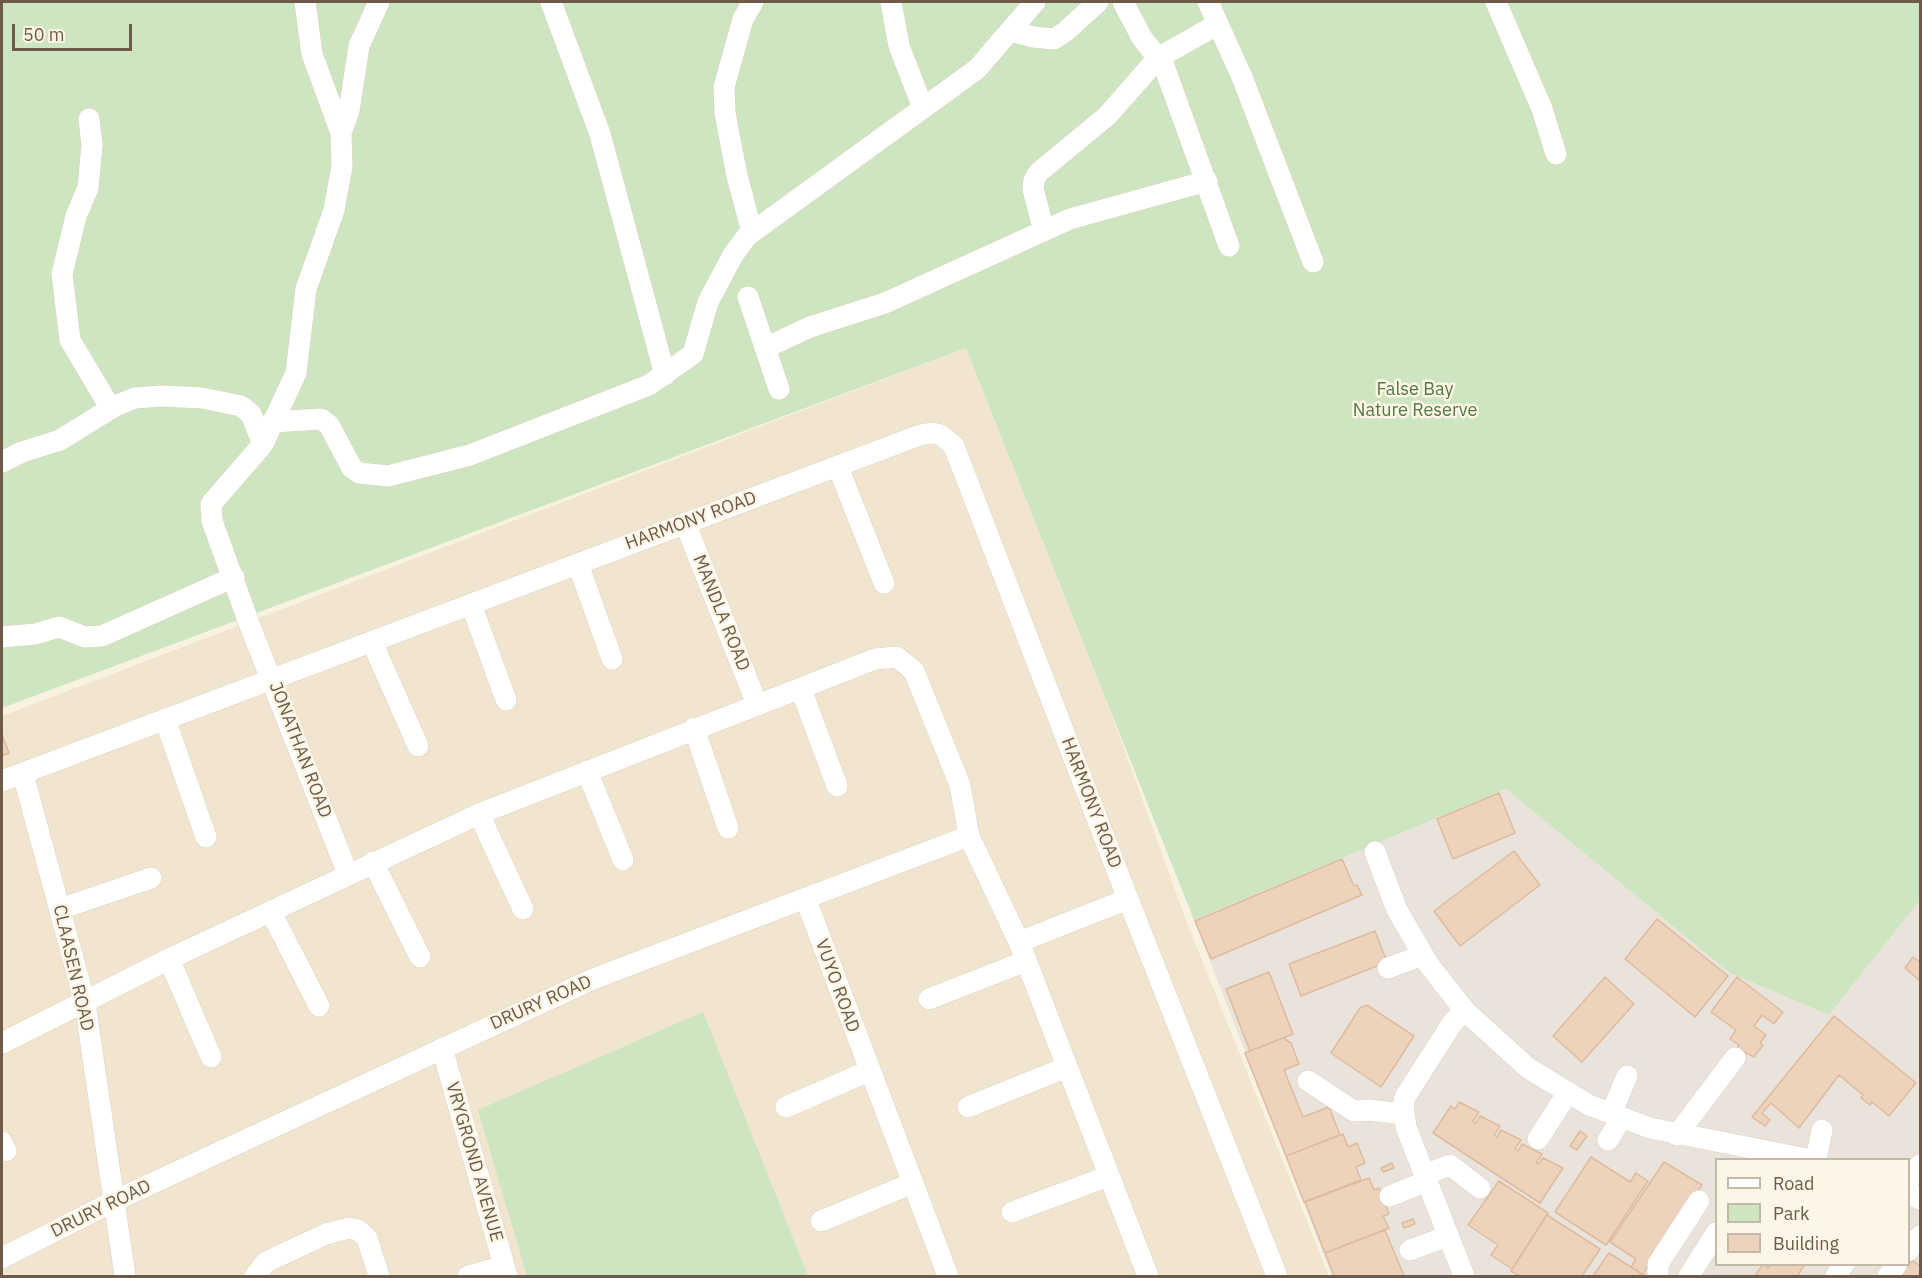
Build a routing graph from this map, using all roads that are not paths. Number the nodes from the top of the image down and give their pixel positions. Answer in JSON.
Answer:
{"nodes":[{"id":1,"x":305,"y":2,"type":"edge"},
{"id":2,"x":379,"y":2,"type":"edge"},
{"id":3,"x":551,"y":2,"type":"edge"},
{"id":4,"x":753,"y":2,"type":"edge"},
{"id":5,"x":891,"y":2,"type":"edge"},
{"id":6,"x":1035,"y":2,"type":"edge"},
{"id":7,"x":1098,"y":2,"type":"edge"},
{"id":8,"x":1123,"y":2,"type":"edge"},
{"id":9,"x":1208,"y":2,"type":"edge"},
{"id":10,"x":1496,"y":2,"type":"edge"},
{"id":11,"x":1218,"y":24,"type":"junction"},
{"id":12,"x":1011,"y":31,"type":"junction"},
{"id":13,"x":1158,"y":58,"type":"junction"},
{"id":14,"x":923,"y":108,"type":"junction"},
{"id":15,"x":89,"y":119,"type":"dead end"},
{"id":16,"x":341,"y":133,"type":"junction"},
{"id":17,"x":1556,"y":154,"type":"dead end"},
{"id":18,"x":1207,"y":181,"type":"junction"},
{"id":19,"x":1044,"y":231,"type":"junction"},
{"id":20,"x":752,"y":232,"type":"junction"},
{"id":21,"x":1229,"y":246,"type":"dead end"},
{"id":22,"x":1313,"y":262,"type":"dead end"},
{"id":23,"x":748,"y":297,"type":"dead end"},
{"id":24,"x":765,"y":348,"type":"junction"},
{"id":25,"x":665,"y":375,"type":"junction"},
{"id":26,"x":779,"y":389,"type":"dead end"},
{"id":27,"x":111,"y":409,"type":"junction"},
{"id":28,"x":272,"y":422,"type":"junction"},
{"id":29,"x":262,"y":444,"type":"junction"},
{"id":30,"x":2,"y":462,"type":"edge"},
{"id":31,"x":838,"y":467,"type":"junction"},
{"id":32,"x":685,"y":523,"type":"junction"},
{"id":33,"x":578,"y":564,"type":"junction"},
{"id":34,"x":234,"y":577,"type":"junction"},
{"id":35,"x":884,"y":583,"type":"dead end"},
{"id":36,"x":471,"y":604,"type":"junction"},
{"id":37,"x":2,"y":637,"type":"edge"},
{"id":38,"x":372,"y":642,"type":"junction"},
{"id":39,"x":612,"y":659,"type":"dead end"},
{"id":40,"x":272,"y":678,"type":"junction"},
{"id":41,"x":801,"y":689,"type":"junction"},
{"id":42,"x":506,"y":700,"type":"dead end"},
{"id":43,"x":757,"y":704,"type":"junction"},
{"id":44,"x":165,"y":719,"type":"junction"},
{"id":45,"x":694,"y":728,"type":"junction"},
{"id":46,"x":418,"y":746,"type":"dead end"},
{"id":47,"x":587,"y":771,"type":"junction"},
{"id":48,"x":23,"y":774,"type":"junction"},
{"id":49,"x":2,"y":782,"type":"edge"},
{"id":50,"x":837,"y":786,"type":"dead end"},
{"id":51,"x":479,"y":814,"type":"junction"},
{"id":52,"x":728,"y":828,"type":"dead end"},
{"id":53,"x":969,"y":836,"type":"junction"},
{"id":54,"x":206,"y":837,"type":"dead end"},
{"id":55,"x":1375,"y":852,"type":"dead end"},
{"id":56,"x":623,"y":860,"type":"dead end"},
{"id":57,"x":373,"y":862,"type":"junction"},
{"id":58,"x":348,"y":874,"type":"junction"},
{"id":59,"x":151,"y":878,"type":"dead end"},
{"id":60,"x":1128,"y":899,"type":"junction"},
{"id":61,"x":806,"y":900,"type":"junction"},
{"id":62,"x":60,"y":909,"type":"junction"},
{"id":63,"x":523,"y":909,"type":"dead end"},
{"id":64,"x":271,"y":912,"type":"junction"},
{"id":65,"x":1023,"y":952,"type":"junction"},
{"id":66,"x":1423,"y":955,"type":"junction"},
{"id":67,"x":420,"y":957,"type":"dead end"},
{"id":68,"x":169,"y":960,"type":"junction"},
{"id":69,"x":1388,"y":968,"type":"dead end"},
{"id":70,"x":929,"y":999,"type":"dead end"},
{"id":71,"x":85,"y":1003,"type":"junction"},
{"id":72,"x":320,"y":1006,"type":"dead end"},
{"id":73,"x":1465,"y":1011,"type":"junction"},
{"id":74,"x":2,"y":1043,"type":"edge"},
{"id":75,"x":442,"y":1048,"type":"junction"},
{"id":76,"x":211,"y":1057,"type":"dead end"},
{"id":77,"x":1734,"y":1059,"type":"dead end"},
{"id":78,"x":1067,"y":1067,"type":"junction"},
{"id":79,"x":869,"y":1071,"type":"junction"},
{"id":80,"x":1627,"y":1076,"type":"dead end"},
{"id":81,"x":1308,"y":1081,"type":"dead end"},
{"id":82,"x":1567,"y":1094,"type":"junction"},
{"id":83,"x":786,"y":1107,"type":"dead end"},
{"id":84,"x":968,"y":1107,"type":"dead end"},
{"id":85,"x":1403,"y":1114,"type":"junction"},
{"id":86,"x":1616,"y":1117,"type":"junction"},
{"id":87,"x":1822,"y":1130,"type":"dead end"},
{"id":88,"x":1677,"y":1135,"type":"junction"},
{"id":89,"x":1538,"y":1139,"type":"dead end"},
{"id":90,"x":1608,"y":1140,"type":"dead end"},
{"id":91,"x":1766,"y":1155,"type":"edge"},
{"id":92,"x":1795,"y":1158,"type":"edge"},
{"id":93,"x":1815,"y":1158,"type":"edge"},
{"id":94,"x":1920,"y":1166,"type":"edge"},
{"id":95,"x":1109,"y":1176,"type":"junction"},
{"id":96,"x":1426,"y":1178,"type":"junction"},
{"id":97,"x":1910,"y":1178,"type":"edge"},
{"id":98,"x":913,"y":1183,"type":"junction"},
{"id":99,"x":1480,"y":1188,"type":"dead end"},
{"id":100,"x":1390,"y":1196,"type":"dead end"},
{"id":101,"x":114,"y":1201,"type":"junction"},
{"id":102,"x":1699,"y":1201,"type":"dead end"},
{"id":103,"x":1012,"y":1212,"type":"dead end"},
{"id":104,"x":821,"y":1221,"type":"dead end"},
{"id":105,"x":1448,"y":1236,"type":"junction"},
{"id":106,"x":1920,"y":1236,"type":"edge"},
{"id":107,"x":1715,"y":1240,"type":"edge"},
{"id":108,"x":1910,"y":1248,"type":"edge"},
{"id":109,"x":1410,"y":1250,"type":"dead end"},
{"id":110,"x":2,"y":1258,"type":"edge"},
{"id":111,"x":505,"y":1271,"type":"edge"},
{"id":112,"x":1273,"y":1275,"type":"edge"},
{"id":113,"x":125,"y":1276,"type":"edge"},
{"id":114,"x":255,"y":1276,"type":"edge"},
{"id":115,"x":379,"y":1276,"type":"edge"},
{"id":116,"x":468,"y":1276,"type":"edge"},
{"id":117,"x":948,"y":1276,"type":"edge"},
{"id":118,"x":1148,"y":1276,"type":"edge"},
{"id":119,"x":1464,"y":1276,"type":"edge"},
{"id":120,"x":1658,"y":1276,"type":"edge"},
{"id":121,"x":1689,"y":1276,"type":"edge"}],
"edges":[{"from":1,"to":16,"type":"street"},
{"from":2,"to":16,"type":"street"},
{"from":3,"to":25,"type":"street"},
{"from":4,"to":20,"type":"street"},
{"from":5,"to":14,"type":"street"},
{"from":6,"to":12,"type":"street"},
{"from":7,"to":12,"type":"street"},
{"from":8,"to":13,"type":"street"},
{"from":9,"to":11,"type":"street"},
{"from":10,"to":17,"type":"street"},
{"from":11,"to":13,"type":"street"},
{"from":11,"to":22,"type":"street"},
{"from":12,"to":14,"type":"street"},
{"from":13,"to":18,"type":"street"},
{"from":13,"to":19,"type":"street"},
{"from":14,"to":20,"type":"street"},
{"from":15,"to":27,"type":"street"},
{"from":16,"to":28,"type":"street","name":"JONATHAN ROAD"},
{"from":18,"to":19,"type":"street"},
{"from":18,"to":21,"type":"street"},
{"from":19,"to":24,"type":"street"},
{"from":20,"to":25,"type":"street"},
{"from":23,"to":24,"type":"street"},
{"from":24,"to":26,"type":"street"},
{"from":25,"to":28,"type":"street"},
{"from":27,"to":29,"type":"street"},
{"from":27,"to":30,"type":"street"},
{"from":28,"to":29,"type":"street","name":"JONATHAN ROAD"},
{"from":29,"to":34,"type":"street","name":"JONATHAN ROAD"},
{"from":31,"to":32,"type":"street","name":"HARMONY ROAD"},
{"from":31,"to":35,"type":"street"},
{"from":31,"to":60,"type":"street","name":"HARMONY ROAD"},
{"from":32,"to":33,"type":"street","name":"HARMONY ROAD"},
{"from":32,"to":43,"type":"street","name":"MANDLA ROAD"},
{"from":33,"to":36,"type":"street","name":"HARMONY ROAD"},
{"from":33,"to":39,"type":"street"},
{"from":34,"to":37,"type":"street"},
{"from":34,"to":40,"type":"street","name":"JONATHAN ROAD"},
{"from":36,"to":38,"type":"street","name":"HARMONY ROAD"},
{"from":36,"to":42,"type":"street"},
{"from":38,"to":40,"type":"street","name":"HARMONY ROAD"},
{"from":38,"to":46,"type":"street"},
{"from":40,"to":44,"type":"street","name":"HARMONY ROAD"},
{"from":40,"to":58,"type":"street","name":"JONATHAN ROAD"},
{"from":41,"to":43,"type":"street"},
{"from":41,"to":50,"type":"street"},
{"from":41,"to":53,"type":"street"},
{"from":43,"to":45,"type":"street"},
{"from":44,"to":48,"type":"street","name":"HARMONY ROAD"},
{"from":44,"to":54,"type":"street"},
{"from":45,"to":47,"type":"street"},
{"from":45,"to":52,"type":"street"},
{"from":47,"to":51,"type":"street"},
{"from":47,"to":56,"type":"street"},
{"from":48,"to":49,"type":"street","name":"HARMONY ROAD"},
{"from":48,"to":62,"type":"street","name":"CLAASEN ROAD"},
{"from":51,"to":57,"type":"street"},
{"from":51,"to":63,"type":"street"},
{"from":53,"to":61,"type":"street","name":"DRURY ROAD"},
{"from":53,"to":65,"type":"street"},
{"from":55,"to":66,"type":"street"},
{"from":57,"to":58,"type":"street"},
{"from":57,"to":67,"type":"street"},
{"from":58,"to":64,"type":"street"},
{"from":59,"to":62,"type":"street"},
{"from":60,"to":65,"type":"street"},
{"from":60,"to":112,"type":"street","name":"HARMONY ROAD"},
{"from":61,"to":75,"type":"street","name":"DRURY ROAD"},
{"from":61,"to":79,"type":"street","name":"VUYO ROAD"},
{"from":62,"to":71,"type":"street","name":"CLAASEN ROAD"},
{"from":64,"to":68,"type":"street"},
{"from":64,"to":72,"type":"street"},
{"from":65,"to":70,"type":"street"},
{"from":65,"to":78,"type":"street"},
{"from":66,"to":69,"type":"street"},
{"from":66,"to":73,"type":"street"},
{"from":68,"to":71,"type":"street"},
{"from":68,"to":76,"type":"street"},
{"from":71,"to":74,"type":"street"},
{"from":71,"to":101,"type":"street","name":"CLAASEN ROAD"},
{"from":73,"to":82,"type":"street"},
{"from":73,"to":85,"type":"street"},
{"from":75,"to":101,"type":"street","name":"DRURY ROAD"},
{"from":75,"to":111,"type":"street","name":"VRYGROND AVENUE"},
{"from":77,"to":88,"type":"street"},
{"from":78,"to":84,"type":"street"},
{"from":78,"to":95,"type":"street"},
{"from":79,"to":83,"type":"street"},
{"from":79,"to":98,"type":"street","name":"VUYO ROAD"},
{"from":80,"to":86,"type":"street"},
{"from":81,"to":85,"type":"street"},
{"from":82,"to":86,"type":"street"},
{"from":82,"to":89,"type":"street"},
{"from":85,"to":96,"type":"street"},
{"from":86,"to":88,"type":"street"},
{"from":86,"to":90,"type":"street"},
{"from":87,"to":93,"type":"street"},
{"from":88,"to":91,"type":"street"},
{"from":91,"to":92,"type":"street"},
{"from":94,"to":97,"type":"street"},
{"from":95,"to":103,"type":"street"},
{"from":95,"to":118,"type":"street"},
{"from":96,"to":99,"type":"street"},
{"from":96,"to":100,"type":"street"},
{"from":96,"to":105,"type":"street"},
{"from":98,"to":104,"type":"street"},
{"from":98,"to":117,"type":"street","name":"VUYO ROAD"},
{"from":101,"to":110,"type":"street","name":"DRURY ROAD"},
{"from":101,"to":113,"type":"street","name":"CLAASEN ROAD"},
{"from":102,"to":120,"type":"street"},
{"from":105,"to":109,"type":"street"},
{"from":105,"to":119,"type":"street"},
{"from":106,"to":108,"type":"street"},
{"from":107,"to":121,"type":"street"},
{"from":111,"to":116,"type":"street"},
{"from":114,"to":115,"type":"street"}]}
